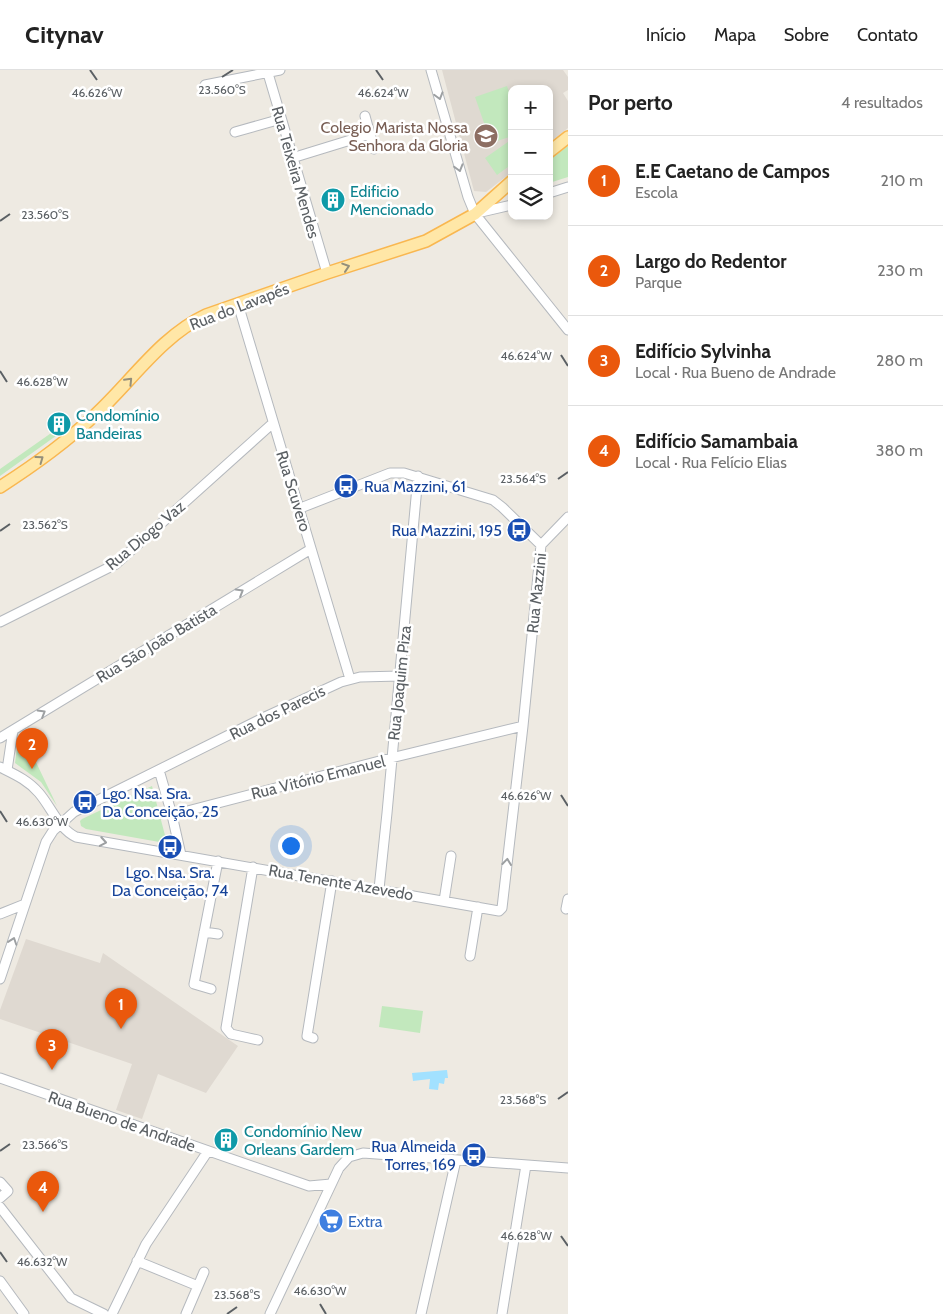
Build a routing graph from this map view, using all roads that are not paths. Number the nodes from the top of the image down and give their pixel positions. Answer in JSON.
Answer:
{"nodes":[{"id":1,"x":280,"y":70,"type":"edge"},
{"id":2,"x":431,"y":70,"type":"edge"},
{"id":3,"x":267,"y":71,"type":"edge"},
{"id":4,"x":205,"y":85,"type":"dead end"},
{"id":5,"x":365,"y":116,"type":"dead end"},
{"id":6,"x":281,"y":119,"type":"junction"},
{"id":7,"x":235,"y":132,"type":"dead end"},
{"id":8,"x":370,"y":134,"type":"junction"},
{"id":9,"x":568,"y":137,"type":"edge"},
{"id":10,"x":553,"y":149,"type":"edge"},
{"id":11,"x":374,"y":150,"type":"dead end"},
{"id":12,"x":292,"y":158,"type":"junction"},
{"id":13,"x":508,"y":185,"type":"edge"},
{"id":14,"x":568,"y":187,"type":"edge"},
{"id":15,"x":553,"y":192,"type":"edge"},
{"id":16,"x":508,"y":206,"type":"edge"},
{"id":17,"x":475,"y":214,"type":"junction"},
{"id":18,"x":327,"y":273,"type":"junction"},
{"id":19,"x":238,"y":304,"type":"junction"},
{"id":20,"x":568,"y":330,"type":"edge"},
{"id":21,"x":273,"y":423,"type":"junction"},
{"id":22,"x":418,"y":476,"type":"junction"},
{"id":23,"x":0,"y":487,"type":"edge"},
{"id":24,"x":298,"y":509,"type":"junction"},
{"id":25,"x":568,"y":517,"type":"edge"},
{"id":26,"x":541,"y":545,"type":"junction"},
{"id":27,"x":311,"y":549,"type":"junction"},
{"id":28,"x":0,"y":622,"type":"edge"},
{"id":29,"x":400,"y":676,"type":"junction"},
{"id":30,"x":350,"y":679,"type":"junction"},
{"id":31,"x":523,"y":726,"type":"junction"},
{"id":32,"x":13,"y":730,"type":"junction"},
{"id":33,"x":0,"y":738,"type":"edge"},
{"id":34,"x":391,"y":758,"type":"junction"},
{"id":35,"x":4,"y":769,"type":"edge"},
{"id":36,"x":159,"y":770,"type":"junction"},
{"id":37,"x":172,"y":815,"type":"junction"},
{"id":38,"x":61,"y":823,"type":"junction"},
{"id":39,"x":181,"y":855,"type":"junction"},
{"id":40,"x":451,"y":856,"type":"dead end"},
{"id":41,"x":218,"y":861,"type":"junction"},
{"id":42,"x":253,"y":867,"type":"junction"},
{"id":43,"x":332,"y":881,"type":"junction"},
{"id":44,"x":379,"y":889,"type":"junction"},
{"id":45,"x":568,"y":899,"type":"edge"},
{"id":46,"x":444,"y":900,"type":"junction"},
{"id":47,"x":25,"y":904,"type":"junction"},
{"id":48,"x":478,"y":907,"type":"junction"},
{"id":49,"x":566,"y":909,"type":"dead end"},
{"id":50,"x":500,"y":910,"type":"joint"},
{"id":51,"x":4,"y":912,"type":"edge"},
{"id":52,"x":19,"y":923,"type":"junction"},
{"id":53,"x":204,"y":932,"type":"junction"},
{"id":54,"x":218,"y":934,"type":"dead end"},
{"id":55,"x":470,"y":956,"type":"dead end"},
{"id":56,"x":0,"y":979,"type":"edge"},
{"id":57,"x":211,"y":988,"type":"dead end"},
{"id":58,"x":313,"y":1038,"type":"dead end"},
{"id":59,"x":258,"y":1040,"type":"dead end"},
{"id":60,"x":0,"y":1078,"type":"edge"},
{"id":61,"x":208,"y":1151,"type":"junction"},
{"id":62,"x":456,"y":1160,"type":"junction"},
{"id":63,"x":526,"y":1165,"type":"junction"},
{"id":64,"x":568,"y":1168,"type":"edge"},
{"id":65,"x":0,"y":1182,"type":"edge"},
{"id":66,"x":331,"y":1184,"type":"junction"},
{"id":67,"x":0,"y":1198,"type":"edge"},
{"id":68,"x":0,"y":1207,"type":"edge"},
{"id":69,"x":137,"y":1261,"type":"junction"},
{"id":70,"x":204,"y":1272,"type":"dead end"},
{"id":71,"x":0,"y":1282,"type":"edge"},
{"id":72,"x":198,"y":1286,"type":"junction"},
{"id":73,"x":24,"y":1314,"type":"edge"},
{"id":74,"x":104,"y":1314,"type":"edge"},
{"id":75,"x":112,"y":1314,"type":"edge"},
{"id":76,"x":186,"y":1314,"type":"edge"},
{"id":77,"x":270,"y":1314,"type":"edge"},
{"id":78,"x":421,"y":1314,"type":"edge"},
{"id":79,"x":502,"y":1314,"type":"edge"}],
"edges":[{"from":1,"to":3,"type":"street"},
{"from":2,"to":17,"type":"street","one_way":true},
{"from":3,"to":4,"type":"street"},
{"from":3,"to":6,"type":"street","name":"Rua Teixeira Mendes"},
{"from":5,"to":8,"type":"street"},
{"from":6,"to":7,"type":"street"},
{"from":6,"to":12,"type":"street","name":"Rua Teixeira Mendes"},
{"from":8,"to":11,"type":"street"},
{"from":8,"to":12,"type":"street"},
{"from":9,"to":10,"type":"main road"},
{"from":12,"to":18,"type":"street","name":"Rua Teixeira Mendes"},
{"from":13,"to":17,"type":"main road","name":"Rua do Lavapés"},
{"from":14,"to":15,"type":"street"},
{"from":16,"to":17,"type":"street"},
{"from":18,"to":17,"type":"main road","name":"Rua do Lavapés","one_way":true},
{"from":17,"to":20,"type":"street"},
{"from":18,"to":19,"type":"main road","name":"Rua do Lavapés"},
{"from":19,"to":21,"type":"street","name":"Rua Scuvero"},
{"from":23,"to":19,"type":"main road","name":"Rua do Lavapés","one_way":true},
{"from":21,"to":24,"type":"street","name":"Rua Scuvero"},
{"from":21,"to":28,"type":"street","name":"Rua Diogo Vaz"},
{"from":22,"to":24,"type":"street","name":"Rua Mazzini"},
{"from":22,"to":26,"type":"street","name":"Rua Mazzini"},
{"from":22,"to":29,"type":"street","name":"Rua Joaquim Piza"},
{"from":24,"to":27,"type":"street","name":"Rua Scuvero"},
{"from":25,"to":26,"type":"street"},
{"from":26,"to":31,"type":"street","name":"Rua Mazzini"},
{"from":27,"to":30,"type":"street","name":"Rua Scuvero"},
{"from":32,"to":27,"type":"street","name":"Rua São João Batista","one_way":true},
{"from":29,"to":30,"type":"street","name":"Rua dos Parecis"},
{"from":29,"to":34,"type":"street","name":"Rua Joaquim Piza"},
{"from":30,"to":36,"type":"street","name":"Rua dos Parecis"},
{"from":31,"to":34,"type":"street","name":"Rua Vitório Emanuel"},
{"from":50,"to":31,"type":"street","name":"Rua Mazzini","one_way":true},
{"from":32,"to":33,"type":"street","name":"Rua São João Batista"},
{"from":32,"to":35,"type":"street"},
{"from":34,"to":37,"type":"street","name":"Rua Vitório Emanuel"},
{"from":34,"to":44,"type":"street","name":"Rua Joaquim Piza"},
{"from":35,"to":38,"type":"street","name":"Rua Tenente Azevedo"},
{"from":36,"to":37,"type":"street"},
{"from":36,"to":38,"type":"street","name":"Rua dos Parecis"},
{"from":37,"to":39,"type":"street"},
{"from":38,"to":39,"type":"street","name":"Rua Tenente Azevedo","one_way":true},
{"from":38,"to":47,"type":"street","name":"Rua dos Parecis"},
{"from":39,"to":41,"type":"street","name":"Rua Tenente Azevedo"},
{"from":40,"to":46,"type":"street"},
{"from":41,"to":42,"type":"street","name":"Rua Tenente Azevedo"},
{"from":41,"to":53,"type":"street"},
{"from":42,"to":43,"type":"street","name":"Rua Tenente Azevedo"},
{"from":42,"to":59,"type":"street"},
{"from":43,"to":44,"type":"street","name":"Rua Tenente Azevedo"},
{"from":43,"to":58,"type":"street"},
{"from":44,"to":46,"type":"street","name":"Rua Tenente Azevedo"},
{"from":45,"to":49,"type":"street"},
{"from":46,"to":48,"type":"street","name":"Rua Tenente Azevedo"},
{"from":47,"to":51,"type":"street"},
{"from":47,"to":52,"type":"street","name":"Rua dos Parecis"},
{"from":48,"to":50,"type":"street","name":"Rua Tenente Azevedo"},
{"from":48,"to":55,"type":"street"},
{"from":51,"to":52,"type":"street"},
{"from":56,"to":52,"type":"street","name":"Rua dos Parecis","one_way":true},
{"from":53,"to":54,"type":"street"},
{"from":53,"to":57,"type":"street"},
{"from":60,"to":61,"type":"street","name":"Rua Bueno de Andrade"},
{"from":61,"to":66,"type":"street","name":"Rua Bueno de Andrade"},
{"from":61,"to":69,"type":"street"},
{"from":62,"to":63,"type":"street"},
{"from":62,"to":66,"type":"street"},
{"from":62,"to":78,"type":"street"},
{"from":63,"to":64,"type":"street"},
{"from":63,"to":79,"type":"street"},
{"from":65,"to":67,"type":"street"},
{"from":66,"to":77,"type":"street"},
{"from":68,"to":74,"type":"street"},
{"from":69,"to":72,"type":"street"},
{"from":69,"to":75,"type":"street"},
{"from":70,"to":72,"type":"street"},
{"from":71,"to":73,"type":"street"},
{"from":72,"to":76,"type":"street"}]}
